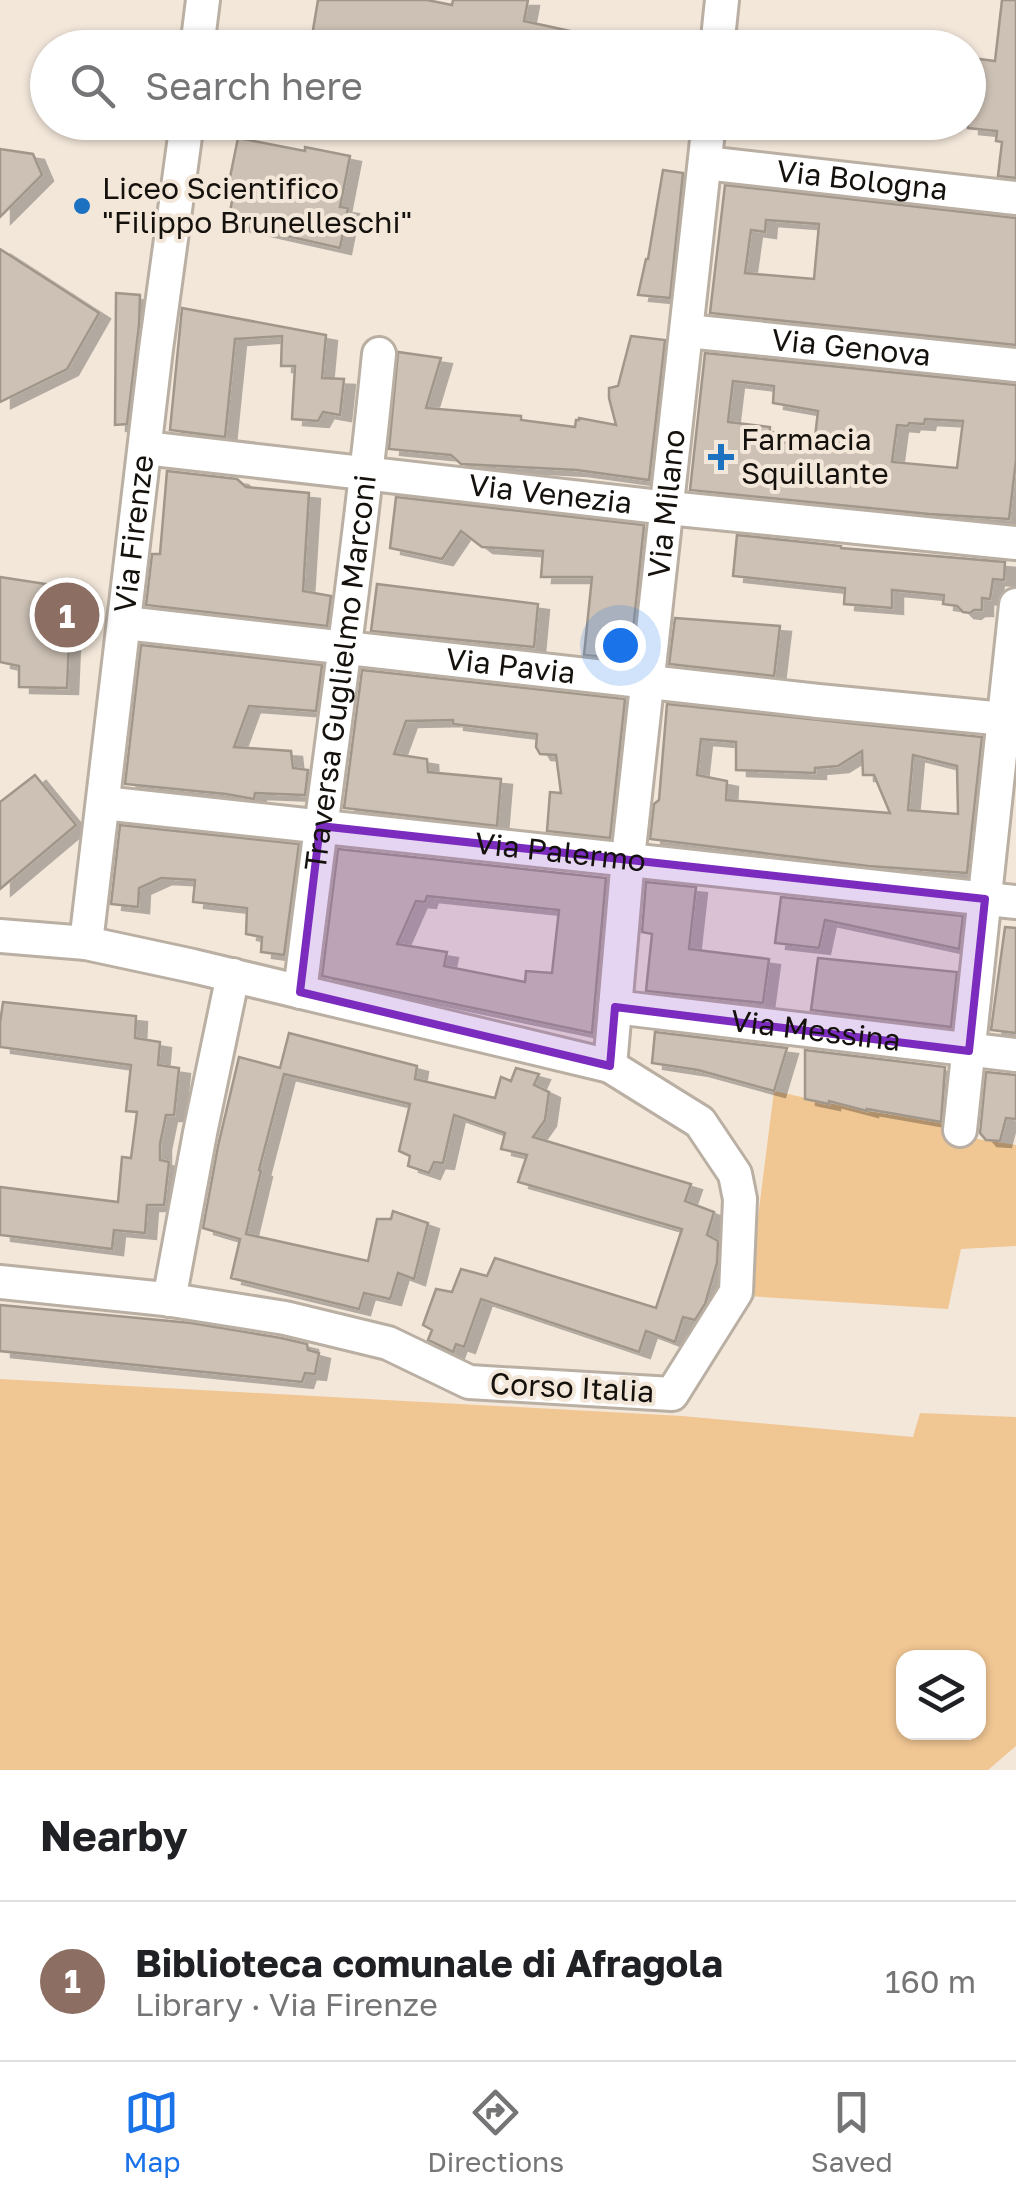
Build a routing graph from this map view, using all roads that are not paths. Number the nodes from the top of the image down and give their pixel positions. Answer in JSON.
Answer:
{"nodes":[{"id":1,"x":203,"y":0,"type":"edge"},
{"id":2,"x":722,"y":0,"type":"edge"},
{"id":3,"x":199,"y":30,"type":"edge"},
{"id":4,"x":719,"y":30,"type":"edge"},
{"id":5,"x":185,"y":140,"type":"edge"},
{"id":6,"x":708,"y":140,"type":"edge"},
{"id":7,"x":706,"y":163,"type":"junction"},
{"id":8,"x":1016,"y":198,"type":"edge"},
{"id":9,"x":687,"y":331,"type":"junction"},
{"id":10,"x":379,"y":354,"type":"dead end"},
{"id":11,"x":1016,"y":365,"type":"edge"},
{"id":12,"x":145,"y":448,"type":"junction"},
{"id":13,"x":367,"y":474,"type":"junction"},
{"id":14,"x":668,"y":508,"type":"junction"},
{"id":15,"x":1016,"y":543,"type":"edge"},
{"id":16,"x":1016,"y":605,"type":"edge"},
{"id":17,"x":125,"y":623,"type":"junction"},
{"id":18,"x":345,"y":646,"type":"junction"},
{"id":19,"x":648,"y":682,"type":"junction"},
{"id":20,"x":1010,"y":719,"type":"edge"},
{"id":21,"x":103,"y":803,"type":"junction"},
{"id":22,"x":320,"y":826,"type":"junction"},
{"id":23,"x":628,"y":858,"type":"junction"},
{"id":24,"x":1001,"y":900,"type":"edge"},
{"id":25,"x":0,"y":936,"type":"edge"},
{"id":26,"x":86,"y":944,"type":"junction"},
{"id":27,"x":232,"y":975,"type":"junction"},
{"id":28,"x":300,"y":992,"type":"junction"},
{"id":29,"x":615,"y":1007,"type":"junction"},
{"id":30,"x":969,"y":1051,"type":"junction"},
{"id":31,"x":1016,"y":1055,"type":"edge"},
{"id":32,"x":610,"y":1066,"type":"junction"},
{"id":33,"x":960,"y":1130,"type":"dead end"},
{"id":34,"x":0,"y":1282,"type":"edge"},
{"id":35,"x":170,"y":1300,"type":"junction"}],
"edges":[{"from":1,"to":3,"type":"street"},
{"from":2,"to":4,"type":"street"},
{"from":5,"to":12,"type":"street","name":"Via Firenze"},
{"from":6,"to":7,"type":"street","name":"Via Milano"},
{"from":7,"to":8,"type":"street","name":"Via Bologna"},
{"from":7,"to":9,"type":"street","name":"Via Milano"},
{"from":9,"to":11,"type":"street","name":"Via Genova"},
{"from":9,"to":14,"type":"street","name":"Via Milano"},
{"from":10,"to":13,"type":"street","name":"Traversa Guglielmo Marconi"},
{"from":12,"to":13,"type":"street","name":"Via Venezia"},
{"from":12,"to":17,"type":"street","name":"Via Firenze"},
{"from":13,"to":14,"type":"street","name":"Via Venezia"},
{"from":13,"to":18,"type":"street","name":"Traversa Guglielmo Marconi"},
{"from":14,"to":15,"type":"street","name":"Via Venezia"},
{"from":14,"to":19,"type":"street","name":"Via Milano"},
{"from":16,"to":20,"type":"street"},
{"from":17,"to":18,"type":"street","name":"Via Pavia"},
{"from":17,"to":21,"type":"street","name":"Via Firenze"},
{"from":18,"to":19,"type":"street","name":"Via Pavia"},
{"from":18,"to":22,"type":"street","name":"Traversa Guglielmo Marconi"},
{"from":19,"to":20,"type":"street","name":"Via Pavia"},
{"from":19,"to":23,"type":"street","name":"Via Milano"},
{"from":20,"to":24,"type":"street"},
{"from":21,"to":22,"type":"street","name":"Via Palermo"},
{"from":21,"to":26,"type":"street","name":"Via Firenze"},
{"from":22,"to":23,"type":"street","name":"Via Palermo"},
{"from":22,"to":28,"type":"street","name":"Traversa Guglielmo Marconi"},
{"from":23,"to":24,"type":"street","name":"Via Palermo"},
{"from":23,"to":29,"type":"street","name":"Via Milano"},
{"from":24,"to":30,"type":"street"},
{"from":25,"to":26,"type":"street","name":"Corso Italia"},
{"from":26,"to":27,"type":"street","name":"Corso Italia"},
{"from":27,"to":28,"type":"street","name":"Corso Italia"},
{"from":27,"to":35,"type":"street"},
{"from":28,"to":32,"type":"street","name":"Corso Italia"},
{"from":29,"to":30,"type":"street","name":"Via Messina"},
{"from":29,"to":32,"type":"street","name":"Via Milano"},
{"from":30,"to":31,"type":"street","name":"Via Messina"},
{"from":30,"to":33,"type":"street"},
{"from":32,"to":35,"type":"street","name":"Corso Italia"},
{"from":34,"to":35,"type":"street","name":"Corso Italia"}]}
